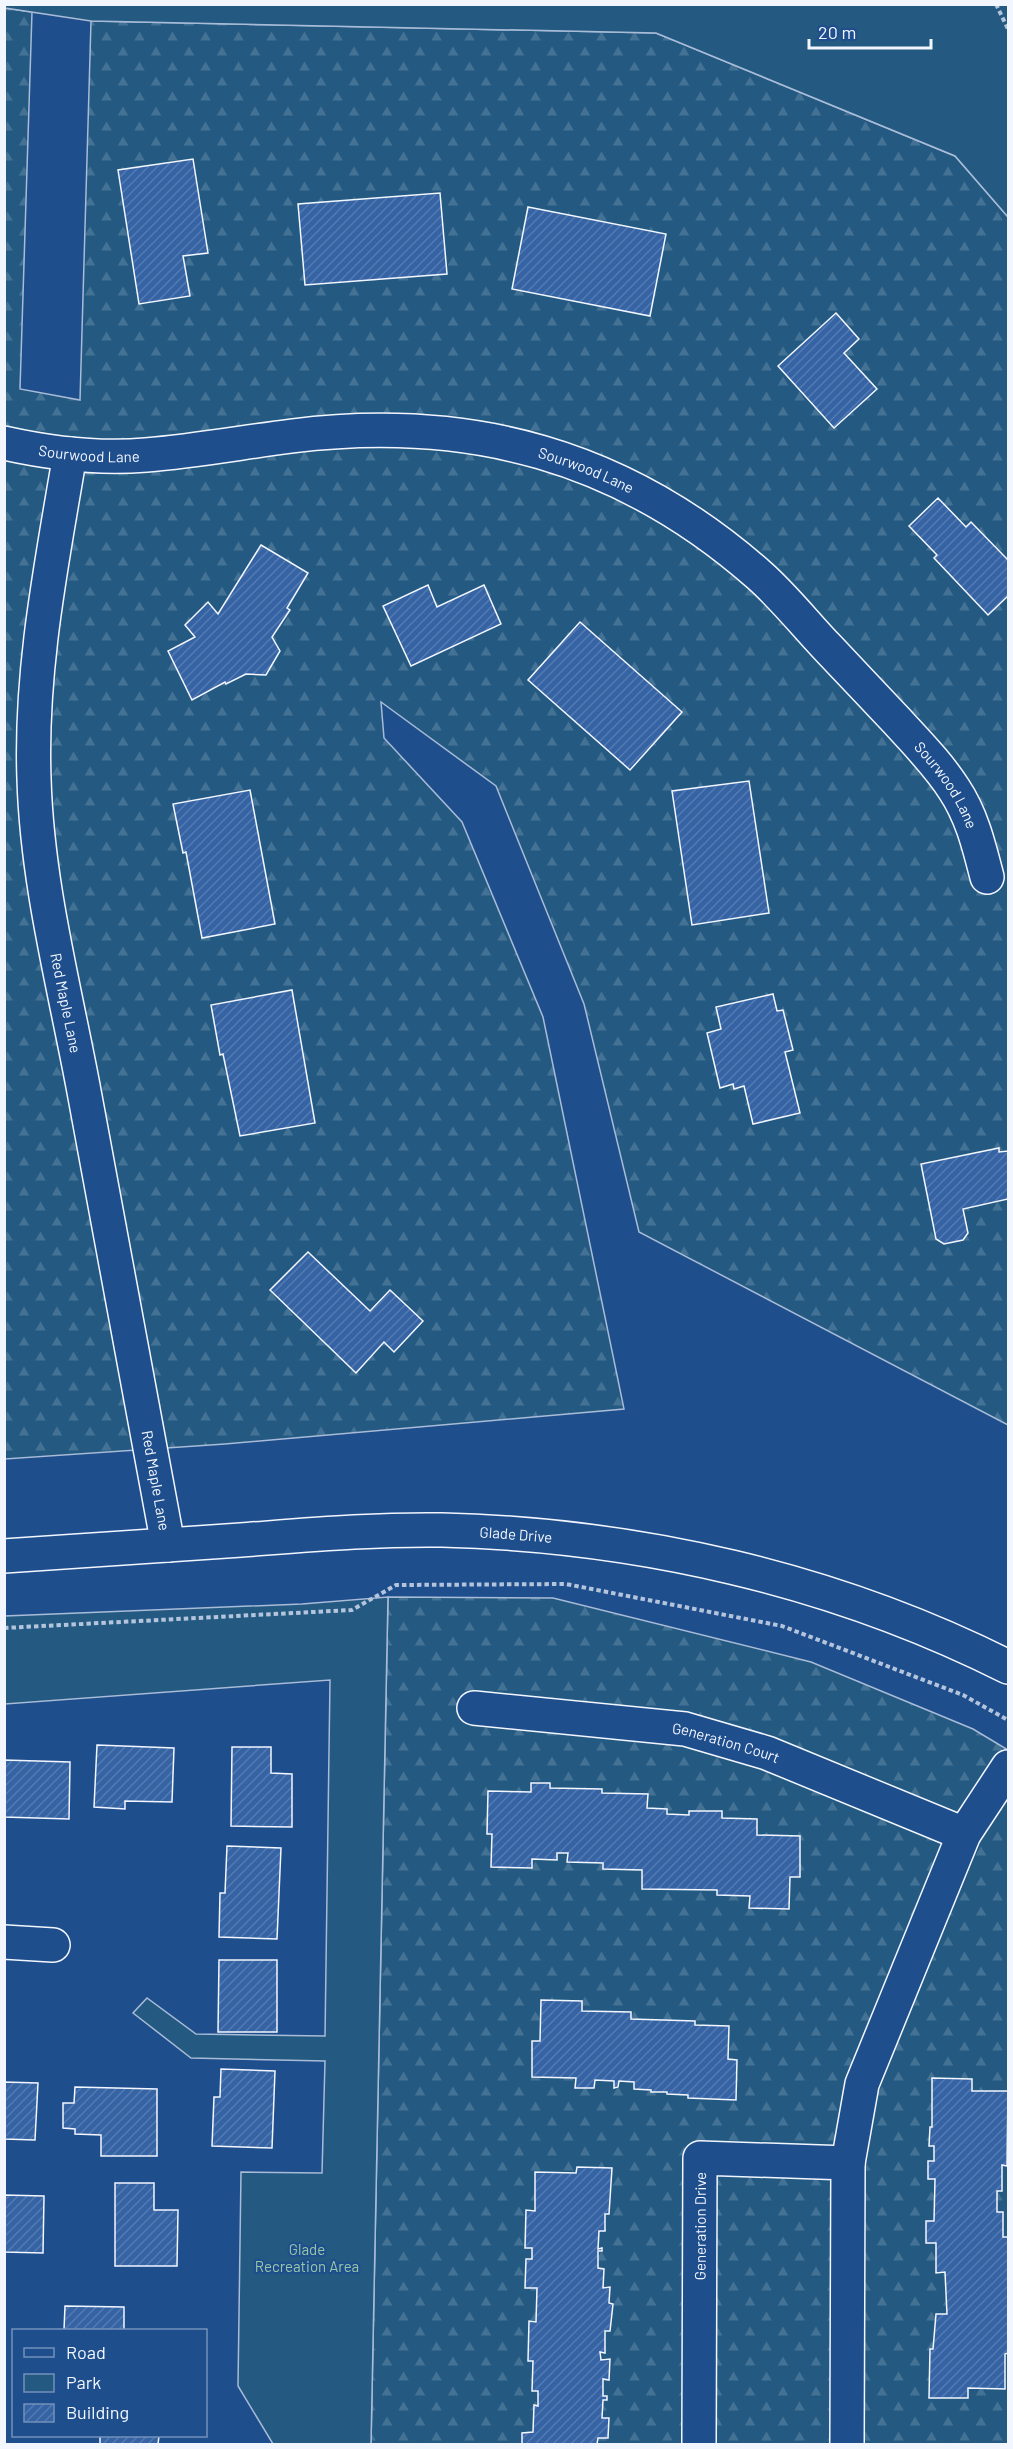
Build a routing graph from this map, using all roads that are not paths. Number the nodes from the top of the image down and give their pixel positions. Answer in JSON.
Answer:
{"nodes":[{"id":1,"x":4,"y":443,"type":"edge"},
{"id":2,"x":70,"y":454,"type":"junction"},
{"id":3,"x":987,"y":877,"type":"dead end"},
{"id":4,"x":168,"y":1545,"type":"junction"},
{"id":5,"x":4,"y":1556,"type":"edge"},
{"id":6,"x":1008,"y":1667,"type":"edge"},
{"id":7,"x":474,"y":1708,"type":"dead end"},
{"id":8,"x":1008,"y":1767,"type":"edge"},
{"id":9,"x":964,"y":1834,"type":"junction"},
{"id":10,"x":4,"y":1942,"type":"edge"},
{"id":11,"x":52,"y":1945,"type":"dead end"},
{"id":12,"x":848,"y":2163,"type":"junction"},
{"id":13,"x":699,"y":2445,"type":"edge"},
{"id":14,"x":847,"y":2445,"type":"edge"}],
"edges":[{"from":1,"to":2,"type":"street","name":"Sourwood Lane"},
{"from":2,"to":3,"type":"street","name":"Sourwood Lane"},
{"from":2,"to":4,"type":"street","name":"Red Maple Lane"},
{"from":4,"to":5,"type":"street","name":"Glade Drive"},
{"from":4,"to":6,"type":"street","name":"Glade Drive"},
{"from":7,"to":9,"type":"street","name":"Generation Court"},
{"from":8,"to":9,"type":"street"},
{"from":9,"to":12,"type":"street"},
{"from":10,"to":11,"type":"street"},
{"from":12,"to":13,"type":"street","name":"Generation Drive"},
{"from":12,"to":14,"type":"street"}]}
